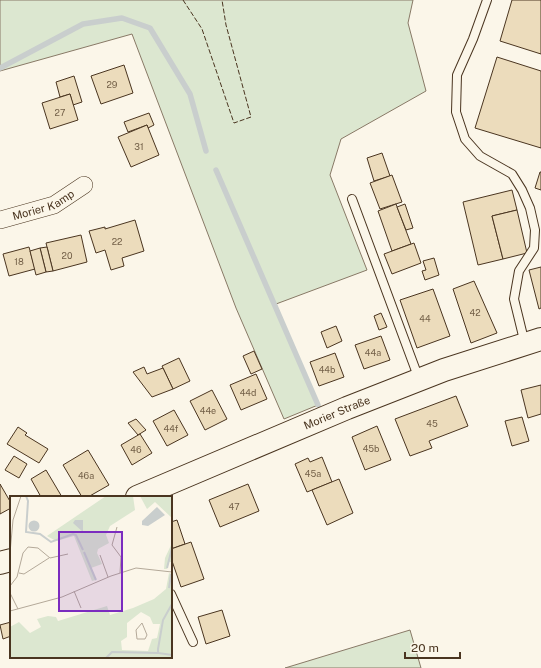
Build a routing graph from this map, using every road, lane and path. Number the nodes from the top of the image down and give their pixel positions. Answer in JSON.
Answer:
{"nodes":[{"id":1,"x":487,"y":0,"type":"edge"},
{"id":2,"x":84,"y":185,"type":"dead end"},
{"id":3,"x":352,"y":199,"type":"dead end"},
{"id":4,"x":0,"y":220,"type":"edge"},
{"id":5,"x":533,"y":342,"type":"edge"},
{"id":6,"x":420,"y":380,"type":"junction"},
{"id":7,"x":139,"y":496,"type":"edge"},
{"id":8,"x":10,"y":560,"type":"edge"},
{"id":9,"x":0,"y":563,"type":"edge"},
{"id":10,"x":172,"y":596,"type":"edge"},
{"id":11,"x":193,"y":642,"type":"dead end"}],
"edges":[{"from":1,"to":5,"type":"lane"},
{"from":2,"to":4,"type":"street","name":"Morier Kamp"},
{"from":3,"to":6,"type":"lane"},
{"from":5,"to":6,"type":"main road","name":"Morier Straße"},
{"from":6,"to":7,"type":"main road","name":"Morier Straße"},
{"from":8,"to":9,"type":"main road"},
{"from":10,"to":11,"type":"lane"}]}
